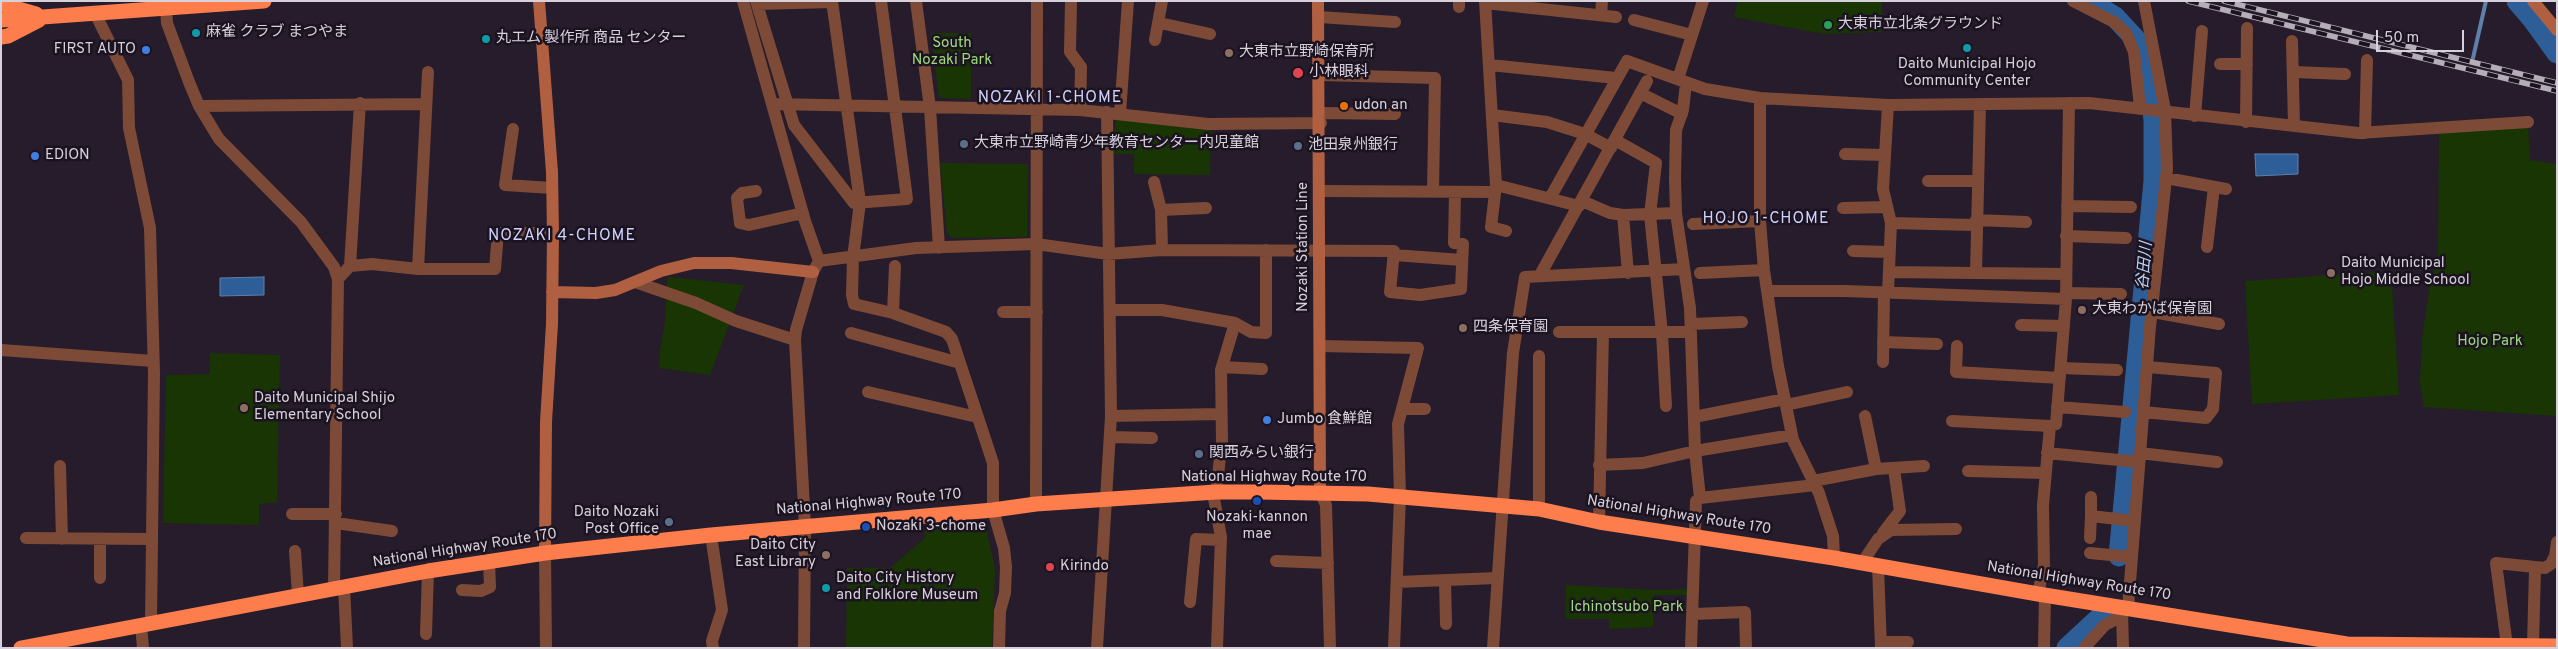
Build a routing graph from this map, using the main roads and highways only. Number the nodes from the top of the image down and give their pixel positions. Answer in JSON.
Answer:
{"nodes":[{"id":1,"x":264,"y":1,"type":"edge"},
{"id":2,"x":1,"y":4,"type":"edge"},
{"id":3,"x":45,"y":17,"type":"junction"},
{"id":4,"x":1,"y":20,"type":"edge"},
{"id":5,"x":1,"y":37,"type":"edge"},
{"id":6,"x":2347,"y":646,"type":"edge"},
{"id":7,"x":2557,"y":646,"type":"edge"},
{"id":8,"x":2538,"y":647,"type":"edge"},
{"id":9,"x":21,"y":648,"type":"edge"}],
"edges":[{"from":1,"to":3,"type":"highway"},
{"from":2,"to":3,"type":"highway"},
{"from":3,"to":4,"type":"highway"},
{"from":3,"to":5,"type":"highway"},
{"from":6,"to":8,"type":"highway","name":"National Highway Route 170"},
{"from":6,"to":9,"type":"highway","name":"National Highway Route 170"},
{"from":7,"to":8,"type":"highway","name":"National Highway Route 170"}]}
